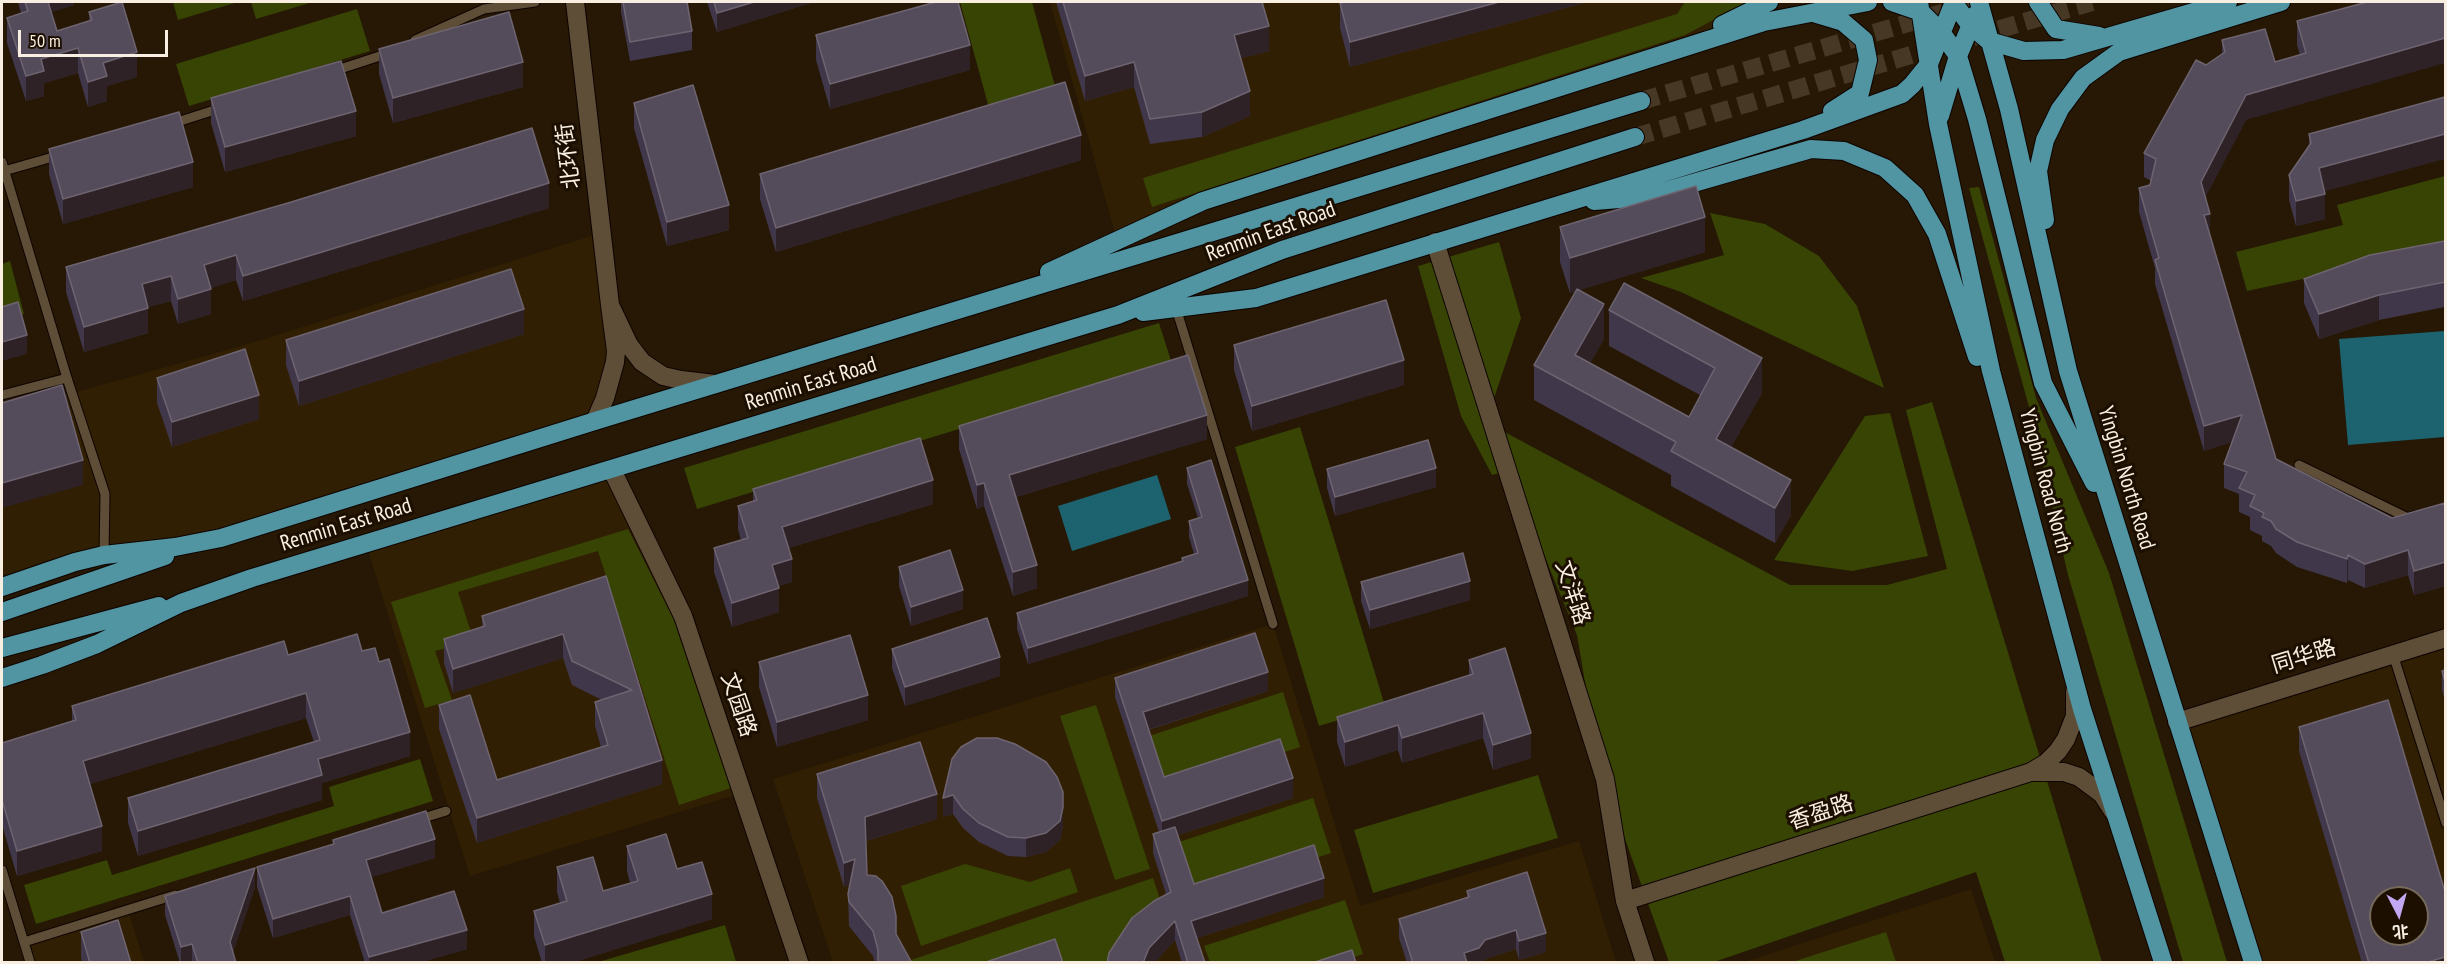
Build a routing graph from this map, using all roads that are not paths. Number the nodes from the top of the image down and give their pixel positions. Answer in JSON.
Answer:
{"nodes":[{"id":1,"x":535,"y":2,"type":"edge"},
{"id":2,"x":575,"y":2,"type":"edge"},
{"id":3,"x":1769,"y":2,"type":"edge"},
{"id":4,"x":1868,"y":2,"type":"edge"},
{"id":5,"x":1892,"y":2,"type":"edge"},
{"id":6,"x":1954,"y":2,"type":"edge"},
{"id":7,"x":2038,"y":2,"type":"edge"},
{"id":8,"x":2228,"y":2,"type":"edge"},
{"id":9,"x":2280,"y":2,"type":"edge"},
{"id":10,"x":1980,"y":3,"type":"edge"},
{"id":11,"x":1920,"y":7,"type":"edge"},
{"id":12,"x":1808,"y":12,"type":"junction"},
{"id":13,"x":1970,"y":25,"type":"junction"},
{"id":14,"x":1941,"y":32,"type":"junction"},
{"id":15,"x":2104,"y":37,"type":"junction"},
{"id":16,"x":1989,"y":41,"type":"junction"},
{"id":17,"x":1958,"y":56,"type":"junction"},
{"id":18,"x":1647,"y":59,"type":"junction"},
{"id":19,"x":1929,"y":64,"type":"junction"},
{"id":20,"x":324,"y":74,"type":"edge"},
{"id":21,"x":1641,"y":101,"type":"tunnel mouth"},
{"id":22,"x":236,"y":103,"type":"edge"},
{"id":23,"x":1938,"y":124,"type":"junction"},
{"id":24,"x":164,"y":126,"type":"edge"},
{"id":25,"x":1803,"y":130,"type":"junction"},
{"id":26,"x":1635,"y":137,"type":"tunnel mouth"},
{"id":27,"x":73,"y":152,"type":"edge"},
{"id":28,"x":3,"y":167,"type":"edge"},
{"id":29,"x":1560,"y":203,"type":"junction"},
{"id":30,"x":1435,"y":242,"type":"junction"},
{"id":31,"x":991,"y":300,"type":"junction"},
{"id":32,"x":610,"y":305,"type":"junction"},
{"id":33,"x":1176,"y":308,"type":"junction"},
{"id":34,"x":1118,"y":315,"type":"junction"},
{"id":35,"x":2068,"y":370,"type":"junction"},
{"id":36,"x":67,"y":378,"type":"junction"},
{"id":37,"x":715,"y":384,"type":"junction"},
{"id":38,"x":2,"y":395,"type":"edge"},
{"id":39,"x":595,"y":421,"type":"junction"},
{"id":40,"x":2299,"y":465,"type":"dead end"},
{"id":41,"x":612,"y":470,"type":"junction"},
{"id":42,"x":2427,"y":512,"type":"edge"},
{"id":43,"x":2033,"y":529,"type":"junction"},
{"id":44,"x":2118,"y":530,"type":"junction"},
{"id":45,"x":221,"y":538,"type":"junction"},
{"id":46,"x":104,"y":555,"type":"junction"},
{"id":47,"x":2,"y":587,"type":"edge"},
{"id":48,"x":214,"y":591,"type":"junction"},
{"id":49,"x":2,"y":612,"type":"edge"},
{"id":50,"x":1273,"y":624,"type":"dead end"},
{"id":51,"x":2445,"y":638,"type":"edge"},
{"id":52,"x":2,"y":648,"type":"edge"},
{"id":53,"x":2393,"y":654,"type":"junction"},
{"id":54,"x":2,"y":678,"type":"edge"},
{"id":55,"x":2074,"y":681,"type":"junction"},
{"id":56,"x":2177,"y":722,"type":"junction"},
{"id":57,"x":2031,"y":772,"type":"junction"},
{"id":58,"x":447,"y":811,"type":"dead end"},
{"id":59,"x":2116,"y":814,"type":"junction"},
{"id":60,"x":2445,"y":823,"type":"edge"},
{"id":61,"x":402,"y":825,"type":"edge"},
{"id":62,"x":2,"y":870,"type":"edge"},
{"id":63,"x":181,"y":893,"type":"edge"},
{"id":64,"x":1625,"y":901,"type":"junction"},
{"id":65,"x":24,"y":942,"type":"junction"},
{"id":66,"x":30,"y":963,"type":"edge"},
{"id":67,"x":799,"y":963,"type":"edge"},
{"id":68,"x":1645,"y":963,"type":"edge"},
{"id":69,"x":2163,"y":963,"type":"edge"},
{"id":70,"x":2253,"y":963,"type":"edge"}],
"edges":[{"from":1,"to":20,"type":"lane"},
{"from":2,"to":32,"type":"street","name":"北环街"},
{"from":3,"to":18,"type":"main road"},
{"from":4,"to":12,"type":"main road"},
{"from":5,"to":11,"type":"main road"},
{"from":6,"to":13,"type":"main road"},
{"from":6,"to":14,"type":"main road"},
{"from":7,"to":15,"type":"main road"},
{"from":8,"to":15,"type":"main road"},
{"from":9,"to":35,"type":"main road"},
{"from":10,"to":13,"type":"main road"},
{"from":10,"to":16,"type":"main road","name":"Yingbin North Road"},
{"from":11,"to":14,"type":"main road"},
{"from":11,"to":19,"type":"main road","name":"Yingbin Road North"},
{"from":12,"to":18,"type":"main road"},
{"from":12,"to":25,"type":"main road"},
{"from":13,"to":16,"type":"main road"},
{"from":13,"to":17,"type":"main road"},
{"from":14,"to":17,"type":"main road"},
{"from":14,"to":19,"type":"main road"},
{"from":15,"to":16,"type":"main road"},
{"from":16,"to":35,"type":"main road","name":"Yingbin North Road"},
{"from":17,"to":23,"type":"main road"},
{"from":17,"to":44,"type":"main road"},
{"from":18,"to":31,"type":"main road"},
{"from":19,"to":23,"type":"main road","name":"Yingbin Road North"},
{"from":19,"to":25,"type":"main road"},
{"from":21,"to":31,"type":"main road","name":"Renmin East Road"},
{"from":22,"to":24,"type":"lane"},
{"from":23,"to":43,"type":"main road","name":"Yingbin Road North"},
{"from":25,"to":29,"type":"main road"},
{"from":26,"to":34,"type":"main road","name":"Renmin East Road"},
{"from":27,"to":28,"type":"lane"},
{"from":28,"to":36,"type":"lane"},
{"from":29,"to":30,"type":"main road"},
{"from":29,"to":43,"type":"main road"},
{"from":30,"to":33,"type":"main road"},
{"from":30,"to":64,"type":"street","name":"文洋路"},
{"from":31,"to":37,"type":"main road","name":"Renmin East Road"},
{"from":32,"to":37,"type":"street","name":"北环街"},
{"from":32,"to":39,"type":"street","name":"北环街"},
{"from":33,"to":34,"type":"main road"},
{"from":33,"to":50,"type":"lane"},
{"from":34,"to":41,"type":"main road","name":"Renmin East Road"},
{"from":35,"to":44,"type":"main road","name":"Yingbin North Road"},
{"from":36,"to":38,"type":"lane"},
{"from":36,"to":46,"type":"lane"},
{"from":37,"to":39,"type":"main road","name":"Renmin East Road"},
{"from":39,"to":45,"type":"main road","name":"Renmin East Road"},
{"from":40,"to":42,"type":"lane"},
{"from":41,"to":48,"type":"main road","name":"Renmin East Road"},
{"from":41,"to":67,"type":"street","name":"文园路"},
{"from":43,"to":55,"type":"main road","name":"Yingbin Road North"},
{"from":44,"to":56,"type":"main road","name":"Yingbin North Road"},
{"from":45,"to":46,"type":"main road","name":"Renmin East Road"},
{"from":45,"to":49,"type":"main road"},
{"from":46,"to":47,"type":"main road","name":"Renmin East Road"},
{"from":48,"to":52,"type":"main road"},
{"from":48,"to":54,"type":"main road","name":"Renmin East Road"},
{"from":51,"to":53,"type":"street","name":"同华路"},
{"from":53,"to":56,"type":"street","name":"同华路"},
{"from":53,"to":60,"type":"lane"},
{"from":55,"to":57,"type":"street"},
{"from":55,"to":59,"type":"main road","name":"Yingbin Road North"},
{"from":56,"to":70,"type":"main road","name":"Yingbin North Road"},
{"from":57,"to":59,"type":"street"},
{"from":57,"to":64,"type":"street","name":"香盈路"},
{"from":58,"to":61,"type":"lane"},
{"from":59,"to":69,"type":"main road","name":"Yingbin Road North"},
{"from":62,"to":65,"type":"lane"},
{"from":63,"to":65,"type":"lane"},
{"from":64,"to":68,"type":"street","name":"文洋路"},
{"from":65,"to":66,"type":"lane"}]}
